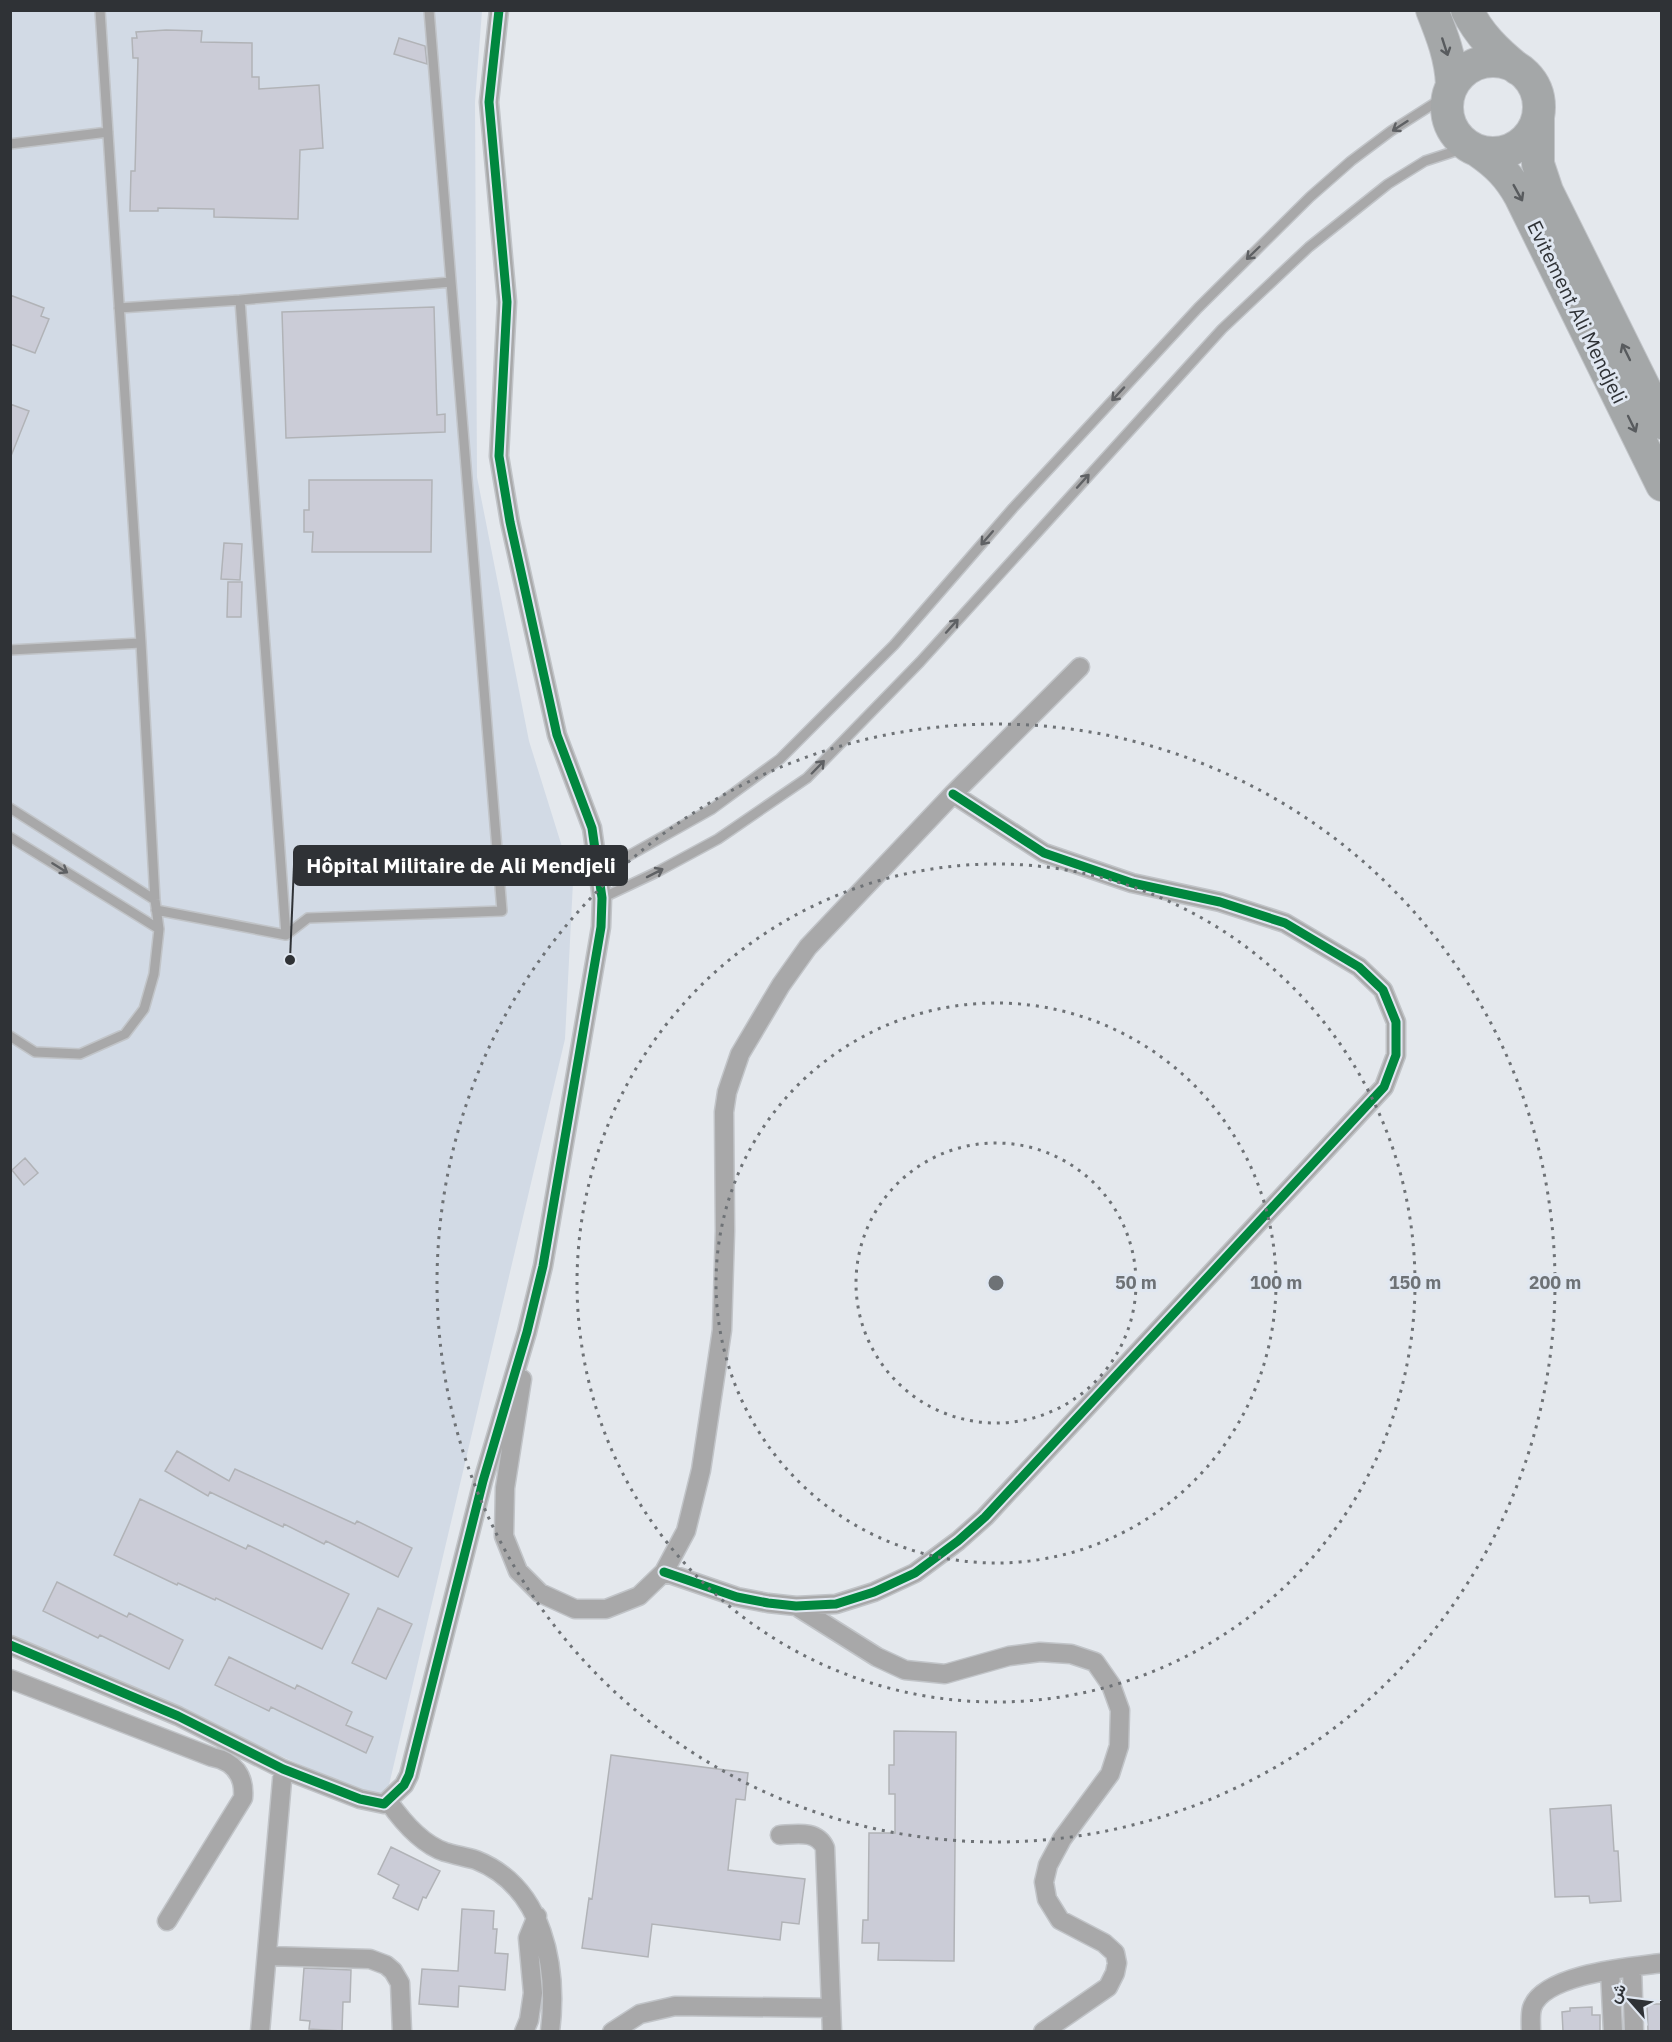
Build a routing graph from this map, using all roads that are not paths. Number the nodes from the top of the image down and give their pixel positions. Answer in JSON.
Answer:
{"nodes":[{"id":1,"x":100,"y":10,"type":"edge"},
{"id":2,"x":429,"y":10,"type":"edge"},
{"id":3,"x":499,"y":10,"type":"edge"},
{"id":4,"x":1432,"y":10,"type":"edge"},
{"id":5,"x":1467,"y":10,"type":"edge"},
{"id":6,"x":1519,"y":69,"type":"junction"},
{"id":7,"x":1451,"y":89,"type":"junction"},
{"id":8,"x":1538,"y":117,"type":"junction"},
{"id":9,"x":108,"y":132,"type":"junction"},
{"id":10,"x":10,"y":144,"type":"edge"},
{"id":11,"x":1473,"y":149,"type":"junction"},
{"id":12,"x":451,"y":282,"type":"junction"},
{"id":13,"x":240,"y":300,"type":"junction"},
{"id":14,"x":119,"y":308,"type":"junction"},
{"id":15,"x":1662,"y":423,"type":"edge"},
{"id":16,"x":1662,"y":485,"type":"edge"},
{"id":17,"x":141,"y":643,"type":"junction"},
{"id":18,"x":10,"y":650,"type":"edge"},
{"id":19,"x":1080,"y":667,"type":"dead end"},
{"id":20,"x":953,"y":794,"type":"junction"},
{"id":21,"x":10,"y":808,"type":"edge"},
{"id":22,"x":10,"y":837,"type":"edge"},
{"id":23,"x":598,"y":873,"type":"junction"},
{"id":24,"x":602,"y":898,"type":"junction"},
{"id":25,"x":156,"y":905,"type":"junction"},
{"id":26,"x":159,"y":929,"type":"junction"},
{"id":27,"x":286,"y":935,"type":"junction"},
{"id":28,"x":10,"y":1036,"type":"edge"},
{"id":29,"x":527,"y":1332,"type":"junction"},
{"id":30,"x":664,"y":1572,"type":"junction"},
{"id":31,"x":796,"y":1606,"type":"junction"},
{"id":32,"x":10,"y":1645,"type":"edge"},
{"id":33,"x":10,"y":1679,"type":"edge"},
{"id":34,"x":283,"y":1769,"type":"junction"},
{"id":35,"x":388,"y":1801,"type":"junction"},
{"id":36,"x":780,"y":1834,"type":"dead end"},
{"id":37,"x":537,"y":1916,"type":"junction"},
{"id":38,"x":167,"y":1921,"type":"dead end"},
{"id":39,"x":268,"y":1956,"type":"junction"},
{"id":40,"x":1662,"y":1963,"type":"edge"},
{"id":41,"x":1632,"y":1967,"type":"junction"},
{"id":42,"x":1610,"y":1970,"type":"junction"},
{"id":43,"x":831,"y":2008,"type":"junction"},
{"id":44,"x":260,"y":2031,"type":"edge"},
{"id":45,"x":402,"y":2031,"type":"edge"},
{"id":46,"x":524,"y":2031,"type":"edge"},
{"id":47,"x":550,"y":2031,"type":"edge"},
{"id":48,"x":612,"y":2031,"type":"edge"},
{"id":49,"x":832,"y":2031,"type":"edge"},
{"id":50,"x":1043,"y":2031,"type":"edge"},
{"id":51,"x":1531,"y":2031,"type":"edge"},
{"id":52,"x":1613,"y":2031,"type":"edge"},
{"id":53,"x":1634,"y":2031,"type":"edge"}],
"edges":[{"from":1,"to":9,"type":"lane"},
{"from":2,"to":12,"type":"lane"},
{"from":3,"to":23,"type":"street"},
{"from":4,"to":7,"type":"highway","one_way":true},
{"from":5,"to":6,"type":"highway"},
{"from":6,"to":7,"type":"highway"},
{"from":6,"to":8,"type":"highway"},
{"from":7,"to":11,"type":"highway"},
{"from":7,"to":23,"type":"lane","one_way":true},
{"from":8,"to":11,"type":"highway"},
{"from":15,"to":8,"type":"highway","name":"Evitement Ali Mendjeli","one_way":true},
{"from":9,"to":10,"type":"lane"},
{"from":9,"to":14,"type":"lane"},
{"from":11,"to":16,"type":"highway","name":"Evitement Ali Mendjeli","one_way":true},
{"from":24,"to":11,"type":"lane","one_way":true},
{"from":12,"to":13,"type":"lane"},
{"from":12,"to":27,"type":"lane"},
{"from":13,"to":14,"type":"lane"},
{"from":13,"to":27,"type":"lane"},
{"from":14,"to":17,"type":"lane"},
{"from":17,"to":18,"type":"lane"},
{"from":17,"to":25,"type":"lane"},
{"from":19,"to":20,"type":"street"},
{"from":20,"to":30,"type":"street"},
{"from":20,"to":31,"type":"street"},
{"from":21,"to":25,"type":"lane"},
{"from":22,"to":26,"type":"lane","one_way":true},
{"from":23,"to":24,"type":"street"},
{"from":24,"to":29,"type":"street"},
{"from":25,"to":26,"type":"lane"},
{"from":25,"to":27,"type":"lane"},
{"from":26,"to":28,"type":"lane"},
{"from":29,"to":30,"type":"street"},
{"from":29,"to":35,"type":"street"},
{"from":30,"to":31,"type":"street"},
{"from":31,"to":50,"type":"street"},
{"from":32,"to":34,"type":"street"},
{"from":33,"to":38,"type":"street"},
{"from":34,"to":35,"type":"street"},
{"from":34,"to":39,"type":"street"},
{"from":35,"to":37,"type":"street"},
{"from":36,"to":43,"type":"street"},
{"from":37,"to":46,"type":"street"},
{"from":37,"to":47,"type":"street"},
{"from":39,"to":44,"type":"street"},
{"from":39,"to":45,"type":"street"},
{"from":40,"to":41,"type":"street"},
{"from":41,"to":42,"type":"street"},
{"from":41,"to":53,"type":"street"},
{"from":42,"to":51,"type":"street"},
{"from":42,"to":52,"type":"street"},
{"from":43,"to":48,"type":"street"},
{"from":43,"to":49,"type":"street"}]}
